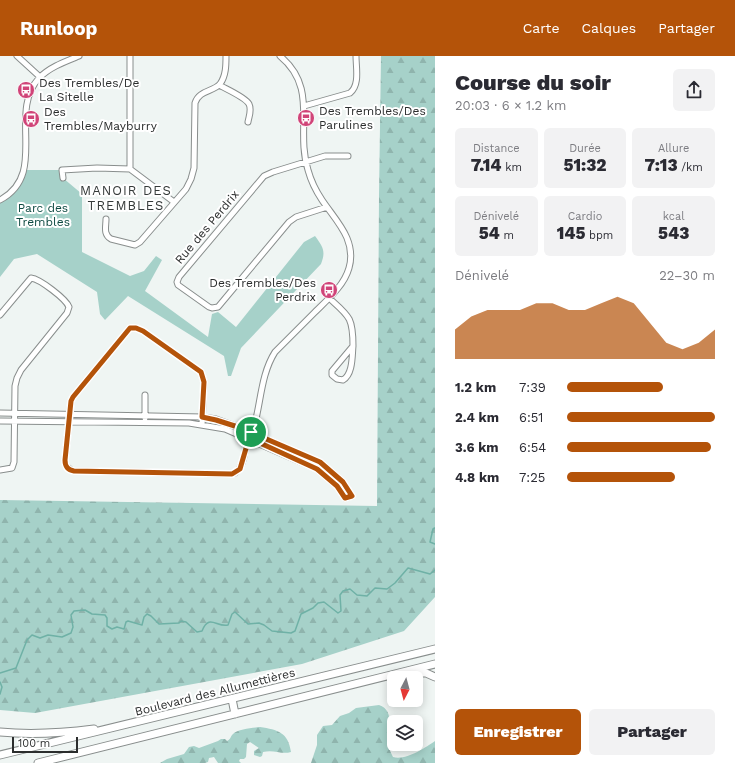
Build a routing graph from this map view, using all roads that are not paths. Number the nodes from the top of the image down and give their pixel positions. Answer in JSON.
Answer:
{"nodes":[{"id":1,"x":17,"y":56,"type":"edge"},
{"id":2,"x":79,"y":56,"type":"edge"},
{"id":3,"x":130,"y":56,"type":"edge"},
{"id":4,"x":226,"y":56,"type":"edge"},
{"id":5,"x":280,"y":56,"type":"edge"},
{"id":6,"x":289,"y":56,"type":"edge"},
{"id":7,"x":356,"y":56,"type":"edge"},
{"id":8,"x":286,"y":61,"type":"junction"},
{"id":9,"x":40,"y":77,"type":"junction"},
{"id":10,"x":219,"y":85,"type":"junction"},
{"id":11,"x":304,"y":106,"type":"junction"},
{"id":12,"x":248,"y":122,"type":"dead end"},
{"id":13,"x":348,"y":156,"type":"dead end"},
{"id":14,"x":306,"y":162,"type":"junction"},
{"id":15,"x":130,"y":169,"type":"junction"},
{"id":16,"x":63,"y":178,"type":"dead end"},
{"id":17,"x":0,"y":200,"type":"edge"},
{"id":18,"x":174,"y":202,"type":"junction"},
{"id":19,"x":327,"y":207,"type":"junction"},
{"id":20,"x":106,"y":219,"type":"dead end"},
{"id":21,"x":329,"y":298,"type":"junction"},
{"id":22,"x":0,"y":314,"type":"edge"},
{"id":23,"x":353,"y":346,"type":"junction"},
{"id":24,"x":145,"y":395,"type":"dead end"},
{"id":25,"x":0,"y":413,"type":"edge"},
{"id":26,"x":15,"y":413,"type":"junction"},
{"id":27,"x":70,"y":415,"type":"junction"},
{"id":28,"x":145,"y":416,"type":"junction"},
{"id":29,"x":202,"y":417,"type":"junction"},
{"id":30,"x":0,"y":421,"type":"edge"},
{"id":31,"x":15,"y":421,"type":"junction"},
{"id":32,"x":70,"y":421,"type":"junction"},
{"id":33,"x":144,"y":423,"type":"junction"},
{"id":34,"x":202,"y":424,"type":"junction"},
{"id":35,"x":251,"y":432,"type":"junction"},
{"id":36,"x":249,"y":438,"type":"junction"},
{"id":37,"x":0,"y":470,"type":"edge"},
{"id":38,"x":435,"y":649,"type":"edge"},
{"id":39,"x":435,"y":664,"type":"edge"},
{"id":40,"x":435,"y":677,"type":"edge"},
{"id":41,"x":382,"y":678,"type":"junction"},
{"id":42,"x":232,"y":699,"type":"junction"},
{"id":43,"x":194,"y":708,"type":"junction"},
{"id":44,"x":235,"y":714,"type":"junction"},
{"id":45,"x":0,"y":732,"type":"edge"},
{"id":46,"x":0,"y":755,"type":"edge"},
{"id":47,"x":38,"y":763,"type":"edge"}],
"edges":[{"from":1,"to":9,"type":"street"},
{"from":2,"to":9,"type":"street"},
{"from":3,"to":15,"type":"street"},
{"from":4,"to":10,"type":"street"},
{"from":5,"to":8,"type":"street"},
{"from":6,"to":8,"type":"street"},
{"from":7,"to":11,"type":"street"},
{"from":8,"to":11,"type":"street"},
{"from":9,"to":17,"type":"street"},
{"from":10,"to":12,"type":"street"},
{"from":10,"to":18,"type":"street"},
{"from":11,"to":14,"type":"street"},
{"from":13,"to":14,"type":"street"},
{"from":14,"to":19,"type":"street"},
{"from":14,"to":19,"type":"street","name":"Rue des Perdrix"},
{"from":15,"to":16,"type":"street"},
{"from":15,"to":18,"type":"street"},
{"from":18,"to":20,"type":"street"},
{"from":19,"to":21,"type":"street"},
{"from":21,"to":23,"type":"street"},
{"from":21,"to":35,"type":"street"},
{"from":22,"to":26,"type":"street"},
{"from":23,"to":23,"type":"street"},
{"from":24,"to":28,"type":"street"},
{"from":25,"to":26,"type":"street"},
{"from":26,"to":27,"type":"street"},
{"from":26,"to":31,"type":"street"},
{"from":27,"to":28,"type":"street"},
{"from":27,"to":29,"type":"street"},
{"from":27,"to":32,"type":"street"},
{"from":28,"to":29,"type":"street"},
{"from":28,"to":33,"type":"street"},
{"from":29,"to":34,"type":"street"},
{"from":29,"to":35,"type":"street"},
{"from":30,"to":31,"type":"street"},
{"from":31,"to":32,"type":"street"},
{"from":31,"to":37,"type":"street"},
{"from":32,"to":33,"type":"street"},
{"from":32,"to":36,"type":"street"},
{"from":33,"to":34,"type":"street"},
{"from":34,"to":36,"type":"street"},
{"from":35,"to":36,"type":"street"},
{"from":35,"to":36,"type":"street"},
{"from":38,"to":42,"type":"highway","name":"Boulevard des Allumettières"},
{"from":39,"to":41,"type":"highway"},
{"from":40,"to":41,"type":"highway"},
{"from":41,"to":44,"type":"highway"},
{"from":42,"to":43,"type":"highway","name":"Boulevard des Allumettières"},
{"from":42,"to":44,"type":"highway"},
{"from":43,"to":45,"type":"highway"},
{"from":43,"to":46,"type":"highway","name":"Boulevard des Allumettières"},
{"from":44,"to":47,"type":"highway"}]}
